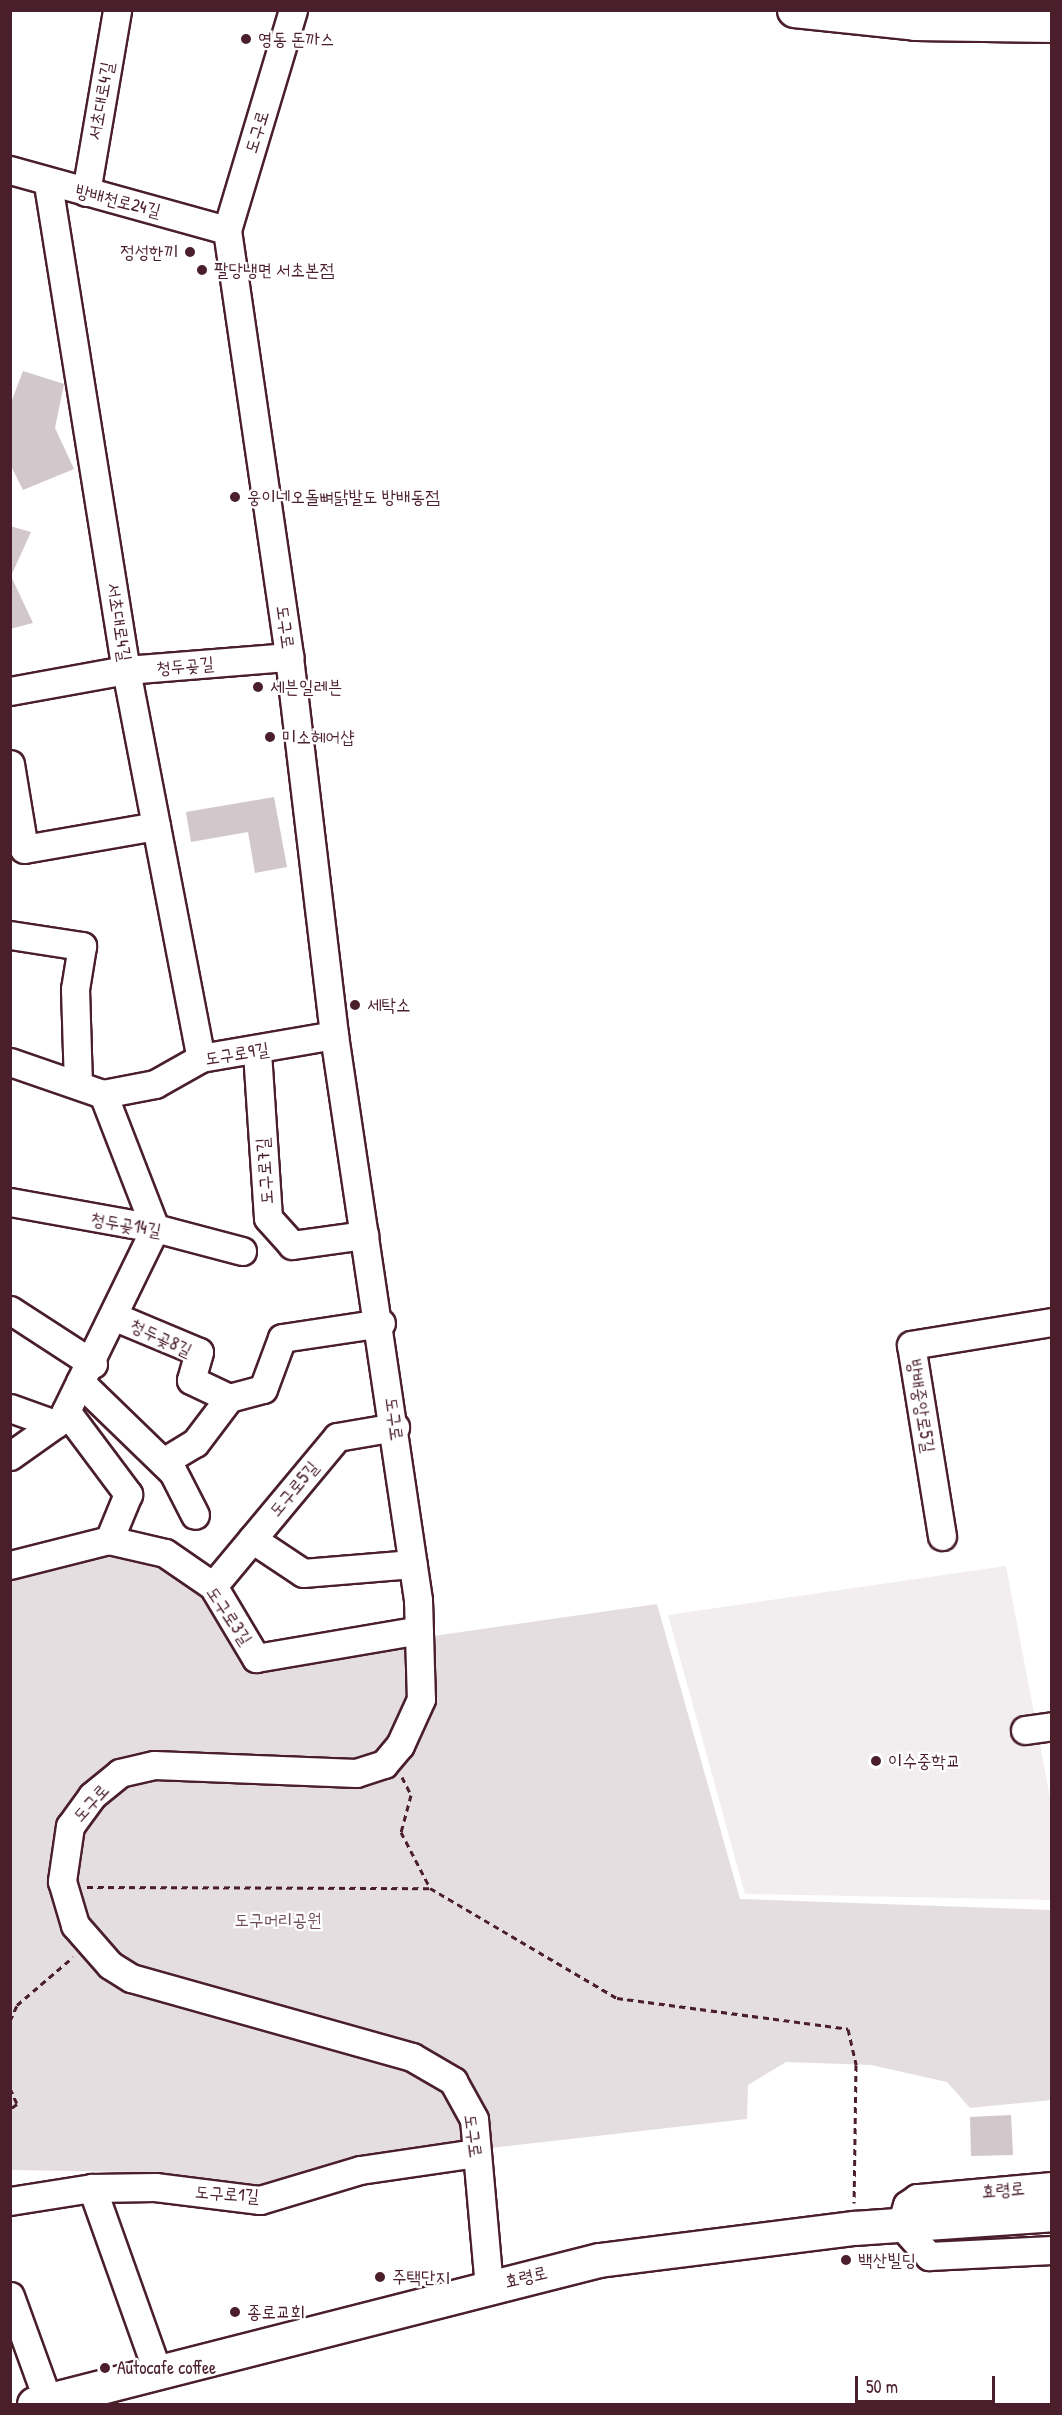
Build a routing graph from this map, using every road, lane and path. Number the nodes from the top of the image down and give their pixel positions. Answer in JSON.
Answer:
{"nodes":[{"id":1,"x":117,"y":10,"type":"edge"},
{"id":2,"x":294,"y":10,"type":"edge"},
{"id":3,"x":795,"y":11,"type":"edge"},
{"id":4,"x":963,"y":18,"type":"edge"},
{"id":5,"x":1052,"y":25,"type":"edge"},
{"id":6,"x":10,"y":170,"type":"edge"},
{"id":7,"x":48,"y":184,"type":"junction"},
{"id":8,"x":86,"y":192,"type":"junction"},
{"id":9,"x":227,"y":230,"type":"junction"},
{"id":10,"x":289,"y":657,"type":"junction"},
{"id":11,"x":126,"y":670,"type":"junction"},
{"id":12,"x":10,"y":691,"type":"edge"},
{"id":13,"x":10,"y":764,"type":"edge"},
{"id":14,"x":156,"y":826,"type":"junction"},
{"id":15,"x":10,"y":935,"type":"edge"},
{"id":16,"x":334,"y":1035,"type":"junction"},
{"id":17,"x":257,"y":1052,"type":"junction"},
{"id":18,"x":201,"y":1058,"type":"junction"},
{"id":19,"x":10,"y":1062,"type":"edge"},
{"id":20,"x":78,"y":1083,"type":"junction"},
{"id":21,"x":103,"y":1094,"type":"junction"},
{"id":22,"x":10,"y":1202,"type":"edge"},
{"id":23,"x":155,"y":1228,"type":"junction"},
{"id":24,"x":364,"y":1235,"type":"junction"},
{"id":25,"x":242,"y":1251,"type":"dead end"},
{"id":26,"x":10,"y":1310,"type":"edge"},
{"id":27,"x":112,"y":1316,"type":"junction"},
{"id":28,"x":1052,"y":1322,"type":"edge"},
{"id":29,"x":381,"y":1323,"type":"junction"},
{"id":30,"x":87,"y":1373,"type":"junction"},
{"id":31,"x":229,"y":1398,"type":"junction"},
{"id":32,"x":10,"y":1408,"type":"edge"},
{"id":33,"x":61,"y":1418,"type":"junction"},
{"id":34,"x":395,"y":1427,"type":"junction"},
{"id":35,"x":10,"y":1456,"type":"edge"},
{"id":36,"x":163,"y":1462,"type":"junction"},
{"id":37,"x":195,"y":1515,"type":"dead end"},
{"id":38,"x":942,"y":1536,"type":"dead end"},
{"id":39,"x":252,"y":1539,"type":"junction"},
{"id":40,"x":109,"y":1540,"type":"junction"},
{"id":41,"x":413,"y":1564,"type":"junction"},
{"id":42,"x":10,"y":1565,"type":"edge"},
{"id":43,"x":213,"y":1586,"type":"junction"},
{"id":44,"x":419,"y":1630,"type":"junction"},
{"id":45,"x":1052,"y":1726,"type":"edge"},
{"id":46,"x":1025,"y":1730,"type":"dead end"},
{"id":47,"x":392,"y":1755,"type":"junction"},
{"id":48,"x":430,"y":1888,"type":"junction"},
{"id":49,"x":63,"y":1889,"type":"junction"},
{"id":50,"x":92,"y":1946,"type":"junction"},
{"id":51,"x":10,"y":2021,"type":"edge"},
{"id":52,"x":10,"y":2088,"type":"edge"},
{"id":53,"x":10,"y":2109,"type":"edge"},
{"id":54,"x":477,"y":2153,"type":"junction"},
{"id":55,"x":1052,"y":2186,"type":"edge"},
{"id":56,"x":92,"y":2188,"type":"junction"},
{"id":57,"x":10,"y":2201,"type":"edge"},
{"id":58,"x":1052,"y":2214,"type":"edge"},
{"id":59,"x":902,"y":2225,"type":"junction"},
{"id":60,"x":854,"y":2228,"type":"junction"},
{"id":61,"x":1052,"y":2250,"type":"edge"},
{"id":62,"x":489,"y":2286,"type":"junction"},
{"id":63,"x":10,"y":2296,"type":"edge"},
{"id":64,"x":158,"y":2373,"type":"junction"},
{"id":65,"x":41,"y":2403,"type":"edge"}],
"edges":[{"from":1,"to":8,"type":"street","name":"서초대로4길"},
{"from":2,"to":9,"type":"street","name":"도구로"},
{"from":3,"to":4,"type":"main road"},
{"from":4,"to":5,"type":"main road"},
{"from":6,"to":7,"type":"street","name":"방배천로24길"},
{"from":7,"to":8,"type":"street","name":"방배천로24길"},
{"from":7,"to":11,"type":"street","name":"서초대로4길"},
{"from":8,"to":9,"type":"street","name":"방배천로24길"},
{"from":9,"to":10,"type":"street","name":"도구로"},
{"from":10,"to":11,"type":"street","name":"청두곶길"},
{"from":10,"to":16,"type":"street","name":"도구로"},
{"from":11,"to":12,"type":"street","name":"청두곶길"},
{"from":11,"to":14,"type":"street","name":"서초대로4길"},
{"from":13,"to":14,"type":"street"},
{"from":14,"to":18,"type":"street","name":"서초대로4길"},
{"from":15,"to":20,"type":"street"},
{"from":16,"to":17,"type":"street","name":"도구로9길"},
{"from":16,"to":24,"type":"street","name":"도구로"},
{"from":17,"to":18,"type":"street","name":"도구로9길"},
{"from":17,"to":24,"type":"street","name":"도구로7길"},
{"from":18,"to":21,"type":"street","name":"도구로9길"},
{"from":19,"to":20,"type":"street"},
{"from":20,"to":21,"type":"street"},
{"from":21,"to":23,"type":"street"},
{"from":22,"to":23,"type":"street","name":"청두곶14길"},
{"from":23,"to":25,"type":"street","name":"청두곶14길"},
{"from":23,"to":27,"type":"street","name":"청두곶8길"},
{"from":24,"to":29,"type":"street","name":"도구로"},
{"from":26,"to":30,"type":"street"},
{"from":27,"to":30,"type":"street","name":"청두곶8길"},
{"from":27,"to":31,"type":"street","name":"청두곶8길"},
{"from":28,"to":38,"type":"street","name":"방배중앙로5길"},
{"from":29,"to":31,"type":"street"},
{"from":29,"to":34,"type":"street","name":"도구로"},
{"from":30,"to":33,"type":"street","name":"청두곶8길"},
{"from":30,"to":36,"type":"street"},
{"from":31,"to":36,"type":"street"},
{"from":32,"to":33,"type":"street"},
{"from":33,"to":35,"type":"street","name":"청두곶8길"},
{"from":33,"to":40,"type":"street"},
{"from":34,"to":39,"type":"street","name":"도구로5길"},
{"from":34,"to":41,"type":"street","name":"도구로"},
{"from":36,"to":37,"type":"street"},
{"from":39,"to":41,"type":"street"},
{"from":39,"to":43,"type":"street","name":"도구로5길"},
{"from":40,"to":42,"type":"street","name":"도구로3길"},
{"from":40,"to":43,"type":"street","name":"도구로3길"},
{"from":41,"to":44,"type":"street","name":"도구로"},
{"from":43,"to":44,"type":"street","name":"도구로3길"},
{"from":44,"to":47,"type":"street","name":"도구로"},
{"from":45,"to":46,"type":"street"},
{"from":47,"to":48,"type":"path"},
{"from":47,"to":49,"type":"street","name":"도구로"},
{"from":48,"to":49,"type":"path"},
{"from":48,"to":60,"type":"path"},
{"from":49,"to":50,"type":"street","name":"도구로"},
{"from":50,"to":51,"type":"path"},
{"from":50,"to":54,"type":"street","name":"도구로"},
{"from":52,"to":53,"type":"path"},
{"from":54,"to":56,"type":"street","name":"도구로1길"},
{"from":54,"to":62,"type":"street","name":"도구로"},
{"from":55,"to":59,"type":"street","name":"효령로"},
{"from":56,"to":57,"type":"street","name":"도구로1길"},
{"from":56,"to":64,"type":"street"},
{"from":58,"to":59,"type":"main road","name":"효령로"},
{"from":59,"to":60,"type":"main road","name":"효령로"},
{"from":59,"to":61,"type":"street"},
{"from":60,"to":62,"type":"main road","name":"효령로"},
{"from":62,"to":64,"type":"main road","name":"효령로"},
{"from":63,"to":65,"type":"street"},
{"from":64,"to":65,"type":"main road","name":"효령로"}]}
